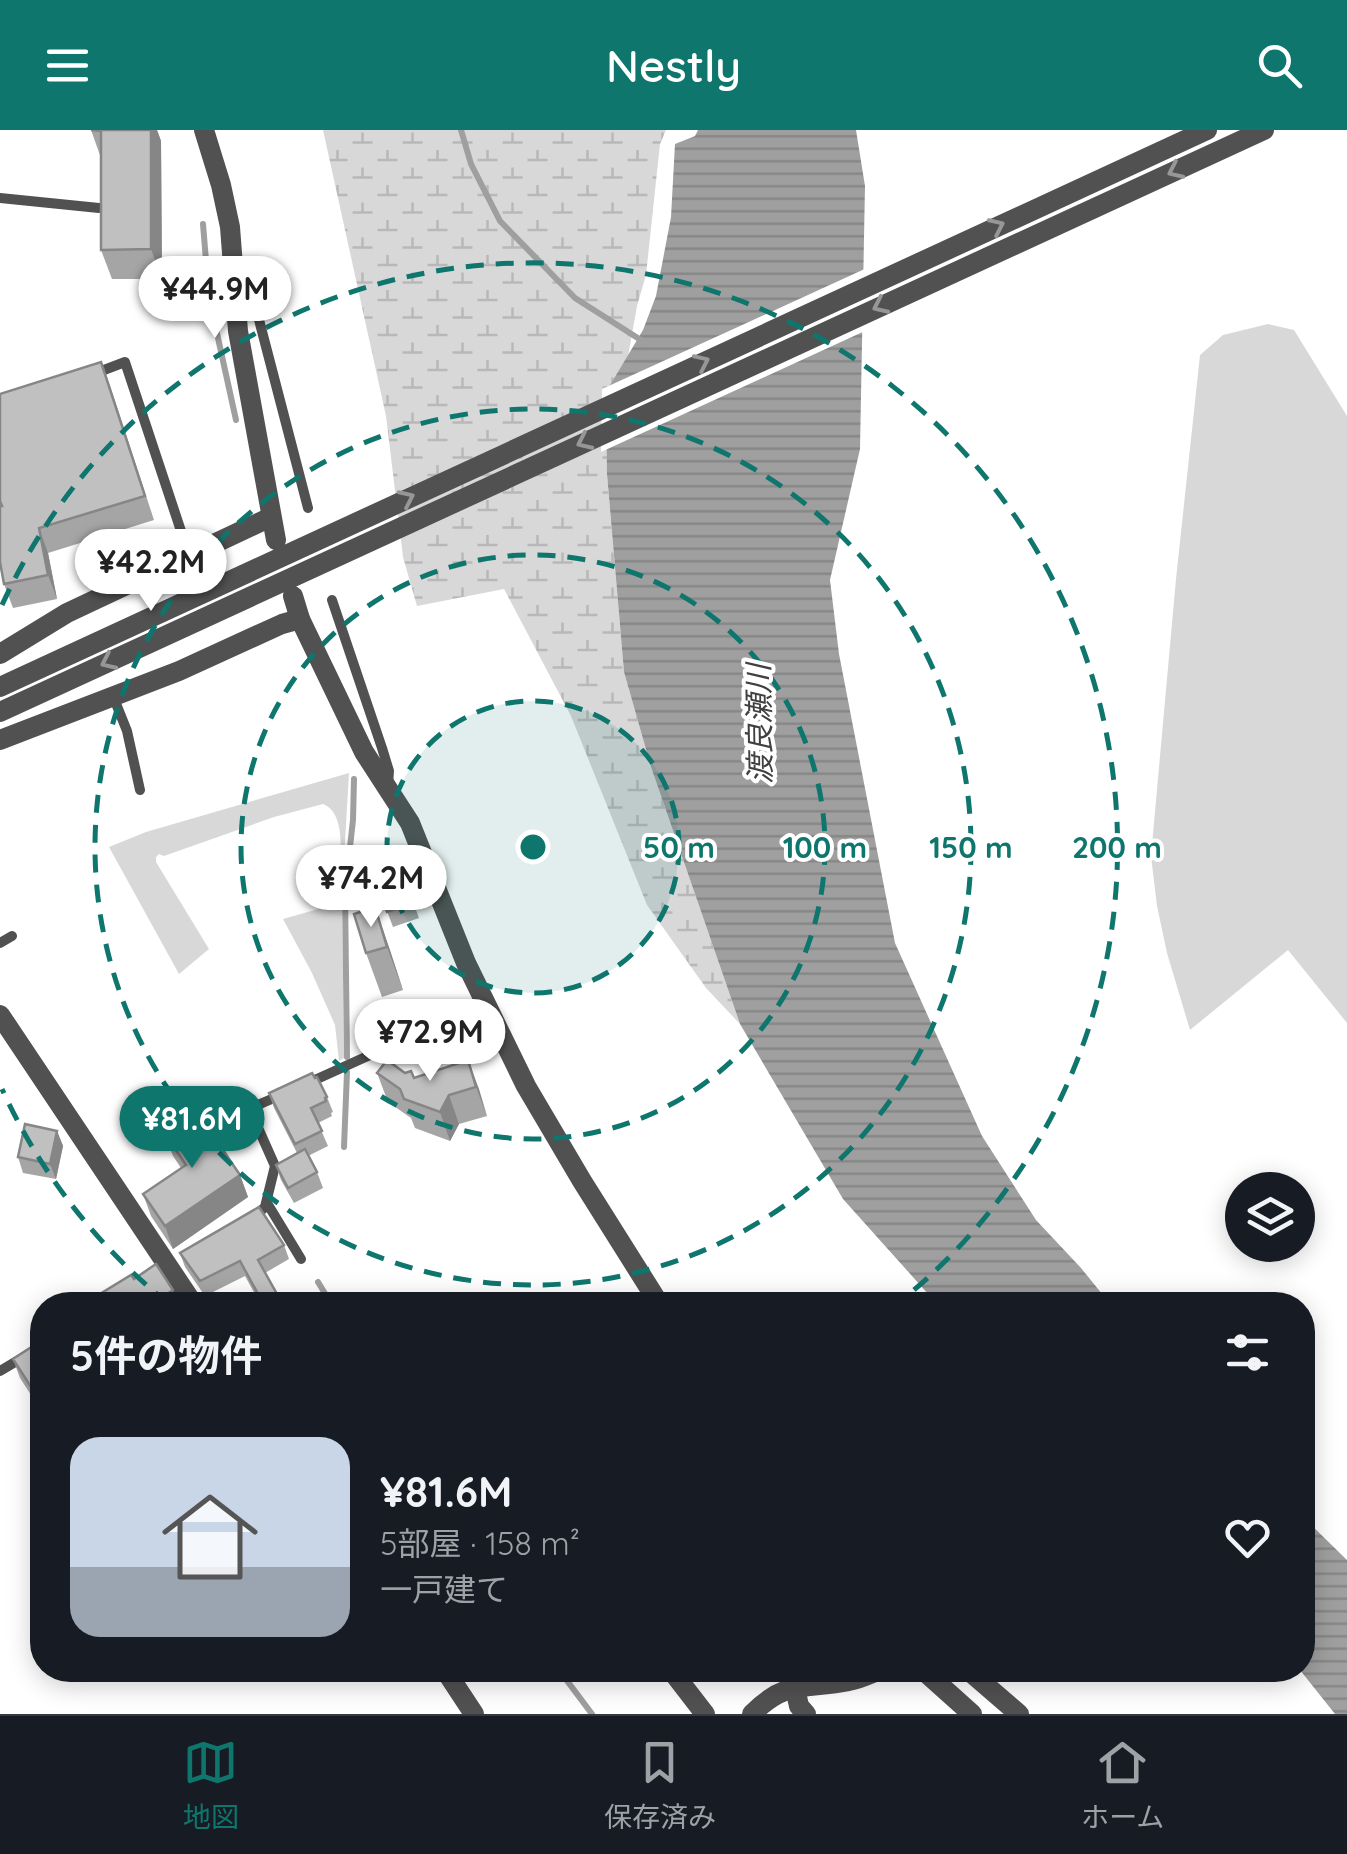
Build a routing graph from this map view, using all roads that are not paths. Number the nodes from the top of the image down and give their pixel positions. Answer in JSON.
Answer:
{"nodes":[{"id":1,"x":204,"y":130,"type":"edge"},
{"id":2,"x":1207,"y":130,"type":"edge"},
{"id":3,"x":1264,"y":130,"type":"edge"},
{"id":4,"x":0,"y":198,"type":"edge"},
{"id":5,"x":99,"y":208,"type":"edge"},
{"id":6,"x":232,"y":253,"type":"junction"},
{"id":7,"x":86,"y":376,"type":"edge"},
{"id":8,"x":308,"y":508,"type":"dead end"},
{"id":9,"x":271,"y":517,"type":"junction"},
{"id":10,"x":181,"y":531,"type":"dead end"},
{"id":11,"x":276,"y":540,"type":"dead end"},
{"id":12,"x":293,"y":596,"type":"dead end"},
{"id":13,"x":332,"y":600,"type":"dead end"},
{"id":14,"x":300,"y":619,"type":"junction"},
{"id":15,"x":0,"y":654,"type":"edge"},
{"id":16,"x":0,"y":686,"type":"edge"},
{"id":17,"x":112,"y":695,"type":"junction"},
{"id":18,"x":0,"y":712,"type":"edge"},
{"id":19,"x":0,"y":740,"type":"edge"},
{"id":20,"x":387,"y":788,"type":"junction"},
{"id":21,"x":140,"y":790,"type":"dead end"},
{"id":22,"x":12,"y":936,"type":"dead end"},
{"id":23,"x":0,"y":944,"type":"edge"},
{"id":24,"x":0,"y":1015,"type":"edge"},
{"id":25,"x":370,"y":1055,"type":"dead end"},
{"id":26,"x":303,"y":1085,"type":"edge"},
{"id":27,"x":286,"y":1092,"type":"edge"},
{"id":28,"x":266,"y":1203,"type":"junction"},
{"id":29,"x":242,"y":1223,"type":"edge"},
{"id":30,"x":301,"y":1259,"type":"dead end"},
{"id":31,"x":186,"y":1292,"type":"edge"},
{"id":32,"x":652,"y":1292,"type":"edge"},
{"id":33,"x":30,"y":1353,"type":"edge"},
{"id":34,"x":0,"y":1371,"type":"edge"},
{"id":35,"x":454,"y":1682,"type":"edge"},
{"id":36,"x":680,"y":1682,"type":"edge"},
{"id":37,"x":846,"y":1682,"type":"edge"},
{"id":38,"x":936,"y":1682,"type":"edge"},
{"id":39,"x":982,"y":1682,"type":"edge"},
{"id":40,"x":795,"y":1688,"type":"junction"},
{"id":41,"x":474,"y":1714,"type":"edge"},
{"id":42,"x":705,"y":1714,"type":"edge"},
{"id":43,"x":752,"y":1714,"type":"edge"},
{"id":44,"x":806,"y":1714,"type":"edge"},
{"id":45,"x":972,"y":1714,"type":"edge"},
{"id":46,"x":1019,"y":1714,"type":"edge"}],
"edges":[{"from":1,"to":6,"type":"street"},
{"from":16,"to":2,"type":"street","one_way":true},
{"from":3,"to":18,"type":"street","one_way":true},
{"from":4,"to":5,"type":"lane"},
{"from":6,"to":8,"type":"lane"},
{"from":6,"to":9,"type":"street"},
{"from":7,"to":10,"type":"lane"},
{"from":9,"to":11,"type":"street"},
{"from":9,"to":15,"type":"street"},
{"from":12,"to":14,"type":"street"},
{"from":13,"to":20,"type":"lane"},
{"from":14,"to":17,"type":"street"},
{"from":14,"to":20,"type":"street"},
{"from":17,"to":19,"type":"street"},
{"from":17,"to":21,"type":"lane"},
{"from":20,"to":32,"type":"street"},
{"from":22,"to":23,"type":"lane"},
{"from":24,"to":31,"type":"street"},
{"from":25,"to":26,"type":"lane"},
{"from":27,"to":28,"type":"lane"},
{"from":28,"to":29,"type":"lane"},
{"from":28,"to":30,"type":"lane"},
{"from":33,"to":34,"type":"lane"},
{"from":35,"to":41,"type":"street"},
{"from":36,"to":42,"type":"street"},
{"from":37,"to":40,"type":"street"},
{"from":38,"to":45,"type":"street"},
{"from":39,"to":46,"type":"street"},
{"from":40,"to":43,"type":"street"},
{"from":40,"to":44,"type":"street"}]}
